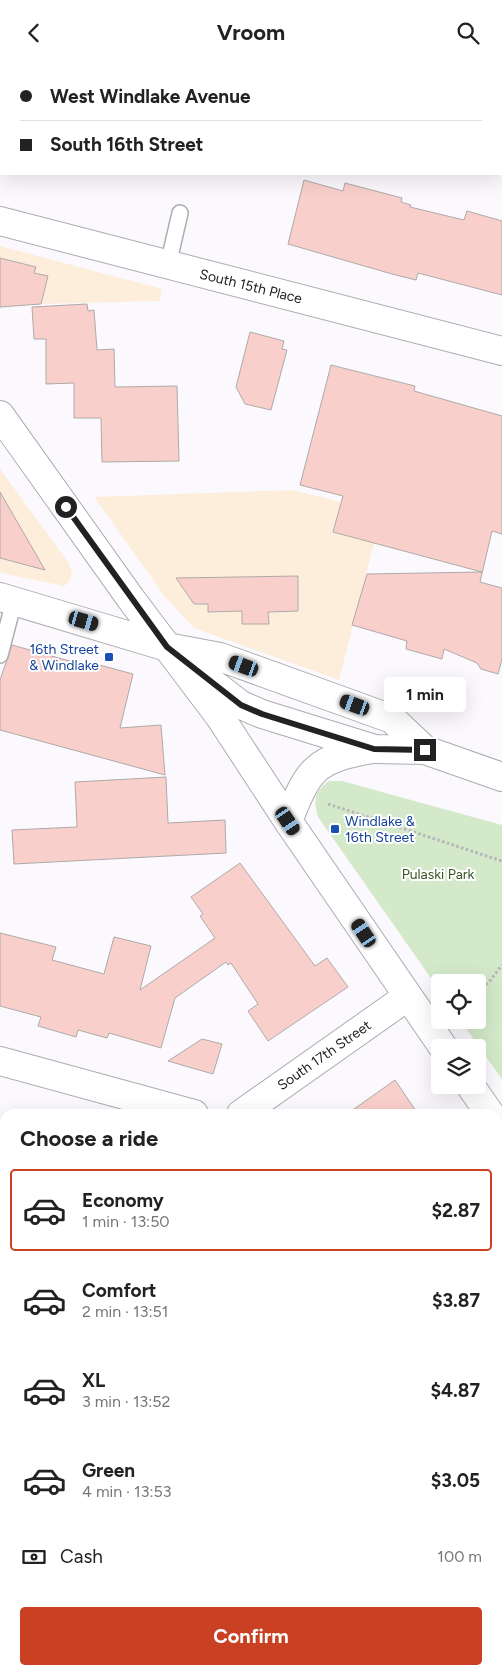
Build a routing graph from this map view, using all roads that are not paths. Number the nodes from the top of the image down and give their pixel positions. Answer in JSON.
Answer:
{"nodes":[{"id":1,"x":180,"y":213,"type":"dead end"},
{"id":2,"x":0,"y":221,"type":"edge"},
{"id":3,"x":168,"y":265,"type":"junction"},
{"id":4,"x":502,"y":351,"type":"edge"},
{"id":5,"x":0,"y":415,"type":"edge"},
{"id":6,"x":7,"y":599,"type":"edge"},
{"id":7,"x":167,"y":647,"type":"junction"},
{"id":8,"x":0,"y":655,"type":"edge"},
{"id":9,"x":374,"y":749,"type":"junction"},
{"id":10,"x":425,"y":750,"type":"junction"},
{"id":11,"x":502,"y":777,"type":"edge"},
{"id":12,"x":288,"y":821,"type":"junction"},
{"id":13,"x":407,"y":997,"type":"junction"},
{"id":14,"x":437,"y":1039,"type":"edge"},
{"id":15,"x":0,"y":1061,"type":"edge"},
{"id":16,"x":476,"y":1094,"type":"edge"},
{"id":17,"x":176,"y":1109,"type":"edge"},
{"id":18,"x":248,"y":1109,"type":"edge"},
{"id":19,"x":487,"y":1109,"type":"edge"}],
"edges":[{"from":1,"to":3,"type":"lane"},
{"from":2,"to":3,"type":"street","name":"South 15th Place"},
{"from":3,"to":4,"type":"street","name":"South 15th Place"},
{"from":5,"to":7,"type":"street"},
{"from":6,"to":7,"type":"street"},
{"from":6,"to":8,"type":"lane"},
{"from":7,"to":9,"type":"street"},
{"from":7,"to":10,"type":"street"},
{"from":7,"to":12,"type":"street"},
{"from":9,"to":10,"type":"street"},
{"from":9,"to":12,"type":"street"},
{"from":10,"to":11,"type":"street"},
{"from":12,"to":13,"type":"street"},
{"from":13,"to":14,"type":"street"},
{"from":13,"to":18,"type":"street","name":"South 17th Street"},
{"from":15,"to":17,"type":"street"},
{"from":16,"to":19,"type":"street"}]}
